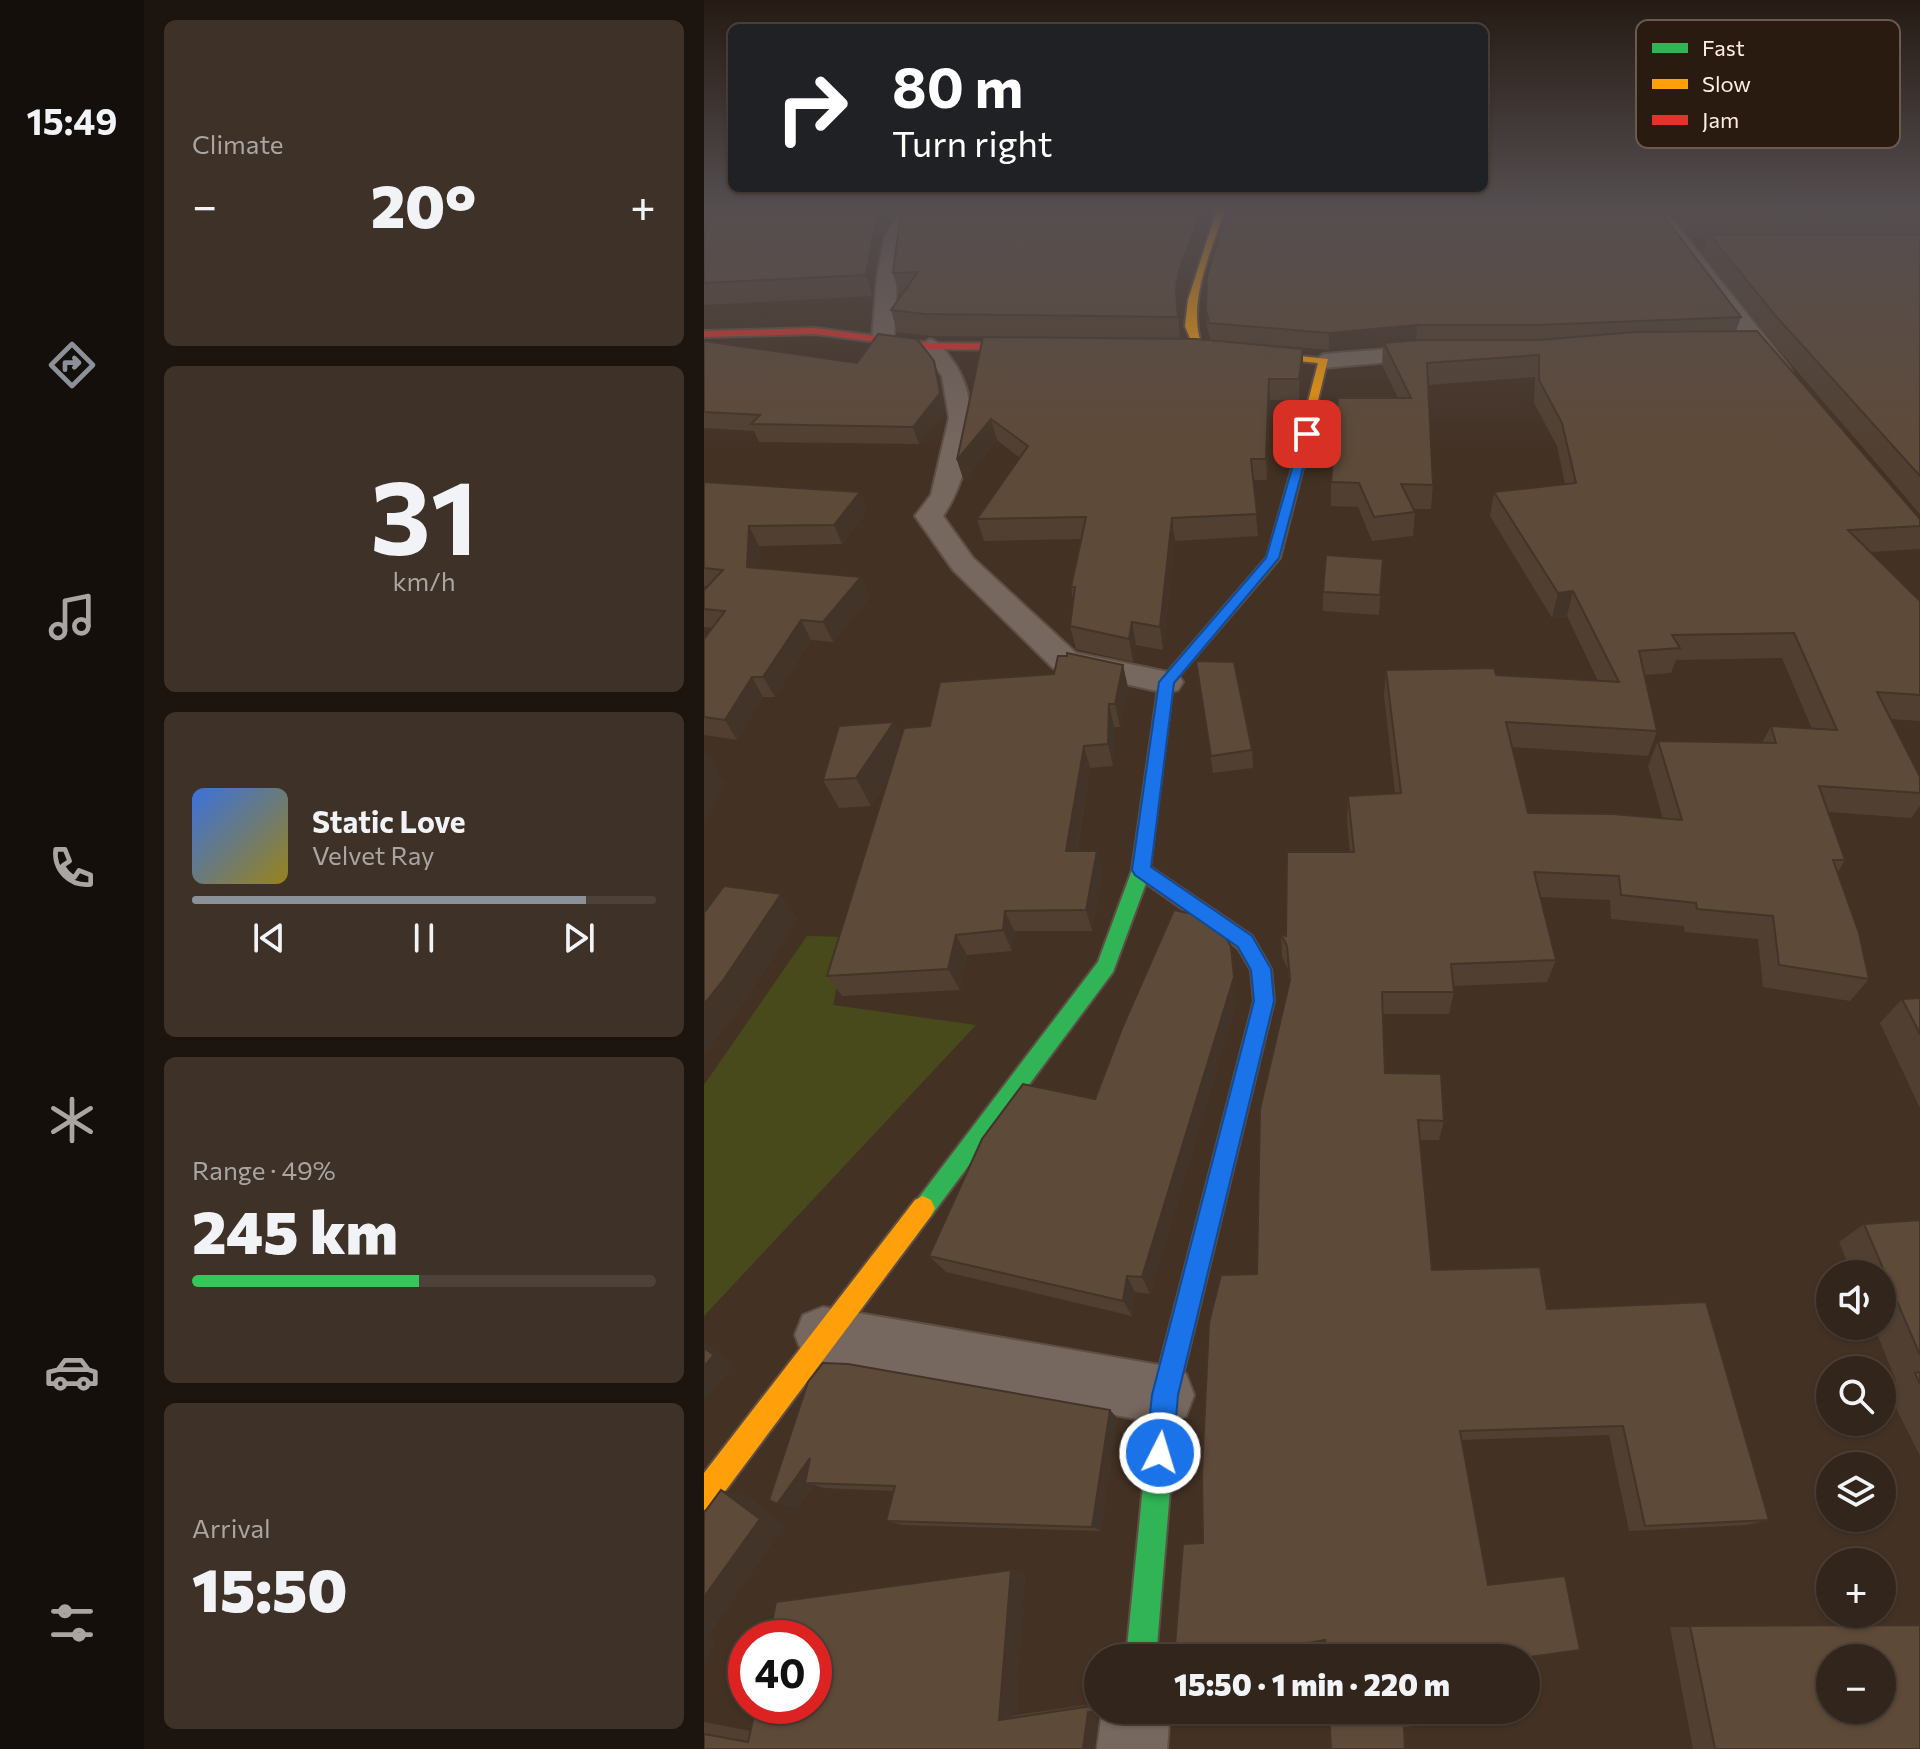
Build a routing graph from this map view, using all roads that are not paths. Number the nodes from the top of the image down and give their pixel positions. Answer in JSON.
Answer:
{"nodes":[{"id":1,"x":886,"y":288,"type":"edge"},
{"id":2,"x":1198,"y":288,"type":"edge"},
{"id":3,"x":1715,"y":288,"type":"edge"},
{"id":4,"x":704,"y":334,"type":"edge"},
{"id":5,"x":883,"y":340,"type":"junction"},
{"id":6,"x":1757,"y":343,"type":"junction"},
{"id":7,"x":1725,"y":344,"type":"edge"},
{"id":8,"x":930,"y":346,"type":"junction"},
{"id":9,"x":1056,"y":348,"type":"edge"},
{"id":10,"x":1461,"y":352,"type":"edge"},
{"id":11,"x":1324,"y":361,"type":"junction"},
{"id":12,"x":1795,"y":389,"type":"edge"},
{"id":13,"x":1166,"y":682,"type":"junction"},
{"id":14,"x":1141,"y":870,"type":"junction"},
{"id":15,"x":823,"y":1335,"type":"junction"},
{"id":16,"x":1165,"y":1395,"type":"junction"},
{"id":17,"x":704,"y":1496,"type":"edge"},
{"id":18,"x":1142,"y":1644,"type":"edge"},
{"id":19,"x":1135,"y":1724,"type":"edge"},
{"id":20,"x":1132,"y":1749,"type":"edge"}],
"edges":[{"from":1,"to":5,"type":"street"},
{"from":2,"to":11,"type":"street"},
{"from":3,"to":6,"type":"street"},
{"from":4,"to":5,"type":"street"},
{"from":5,"to":8,"type":"street"},
{"from":6,"to":7,"type":"street"},
{"from":6,"to":12,"type":"street"},
{"from":8,"to":9,"type":"street"},
{"from":8,"to":13,"type":"street"},
{"from":10,"to":11,"type":"street"},
{"from":11,"to":13,"type":"street"},
{"from":13,"to":14,"type":"street"},
{"from":14,"to":15,"type":"street"},
{"from":14,"to":16,"type":"street"},
{"from":15,"to":16,"type":"street"},
{"from":15,"to":17,"type":"street"},
{"from":16,"to":18,"type":"street"},
{"from":19,"to":20,"type":"street"}]}
